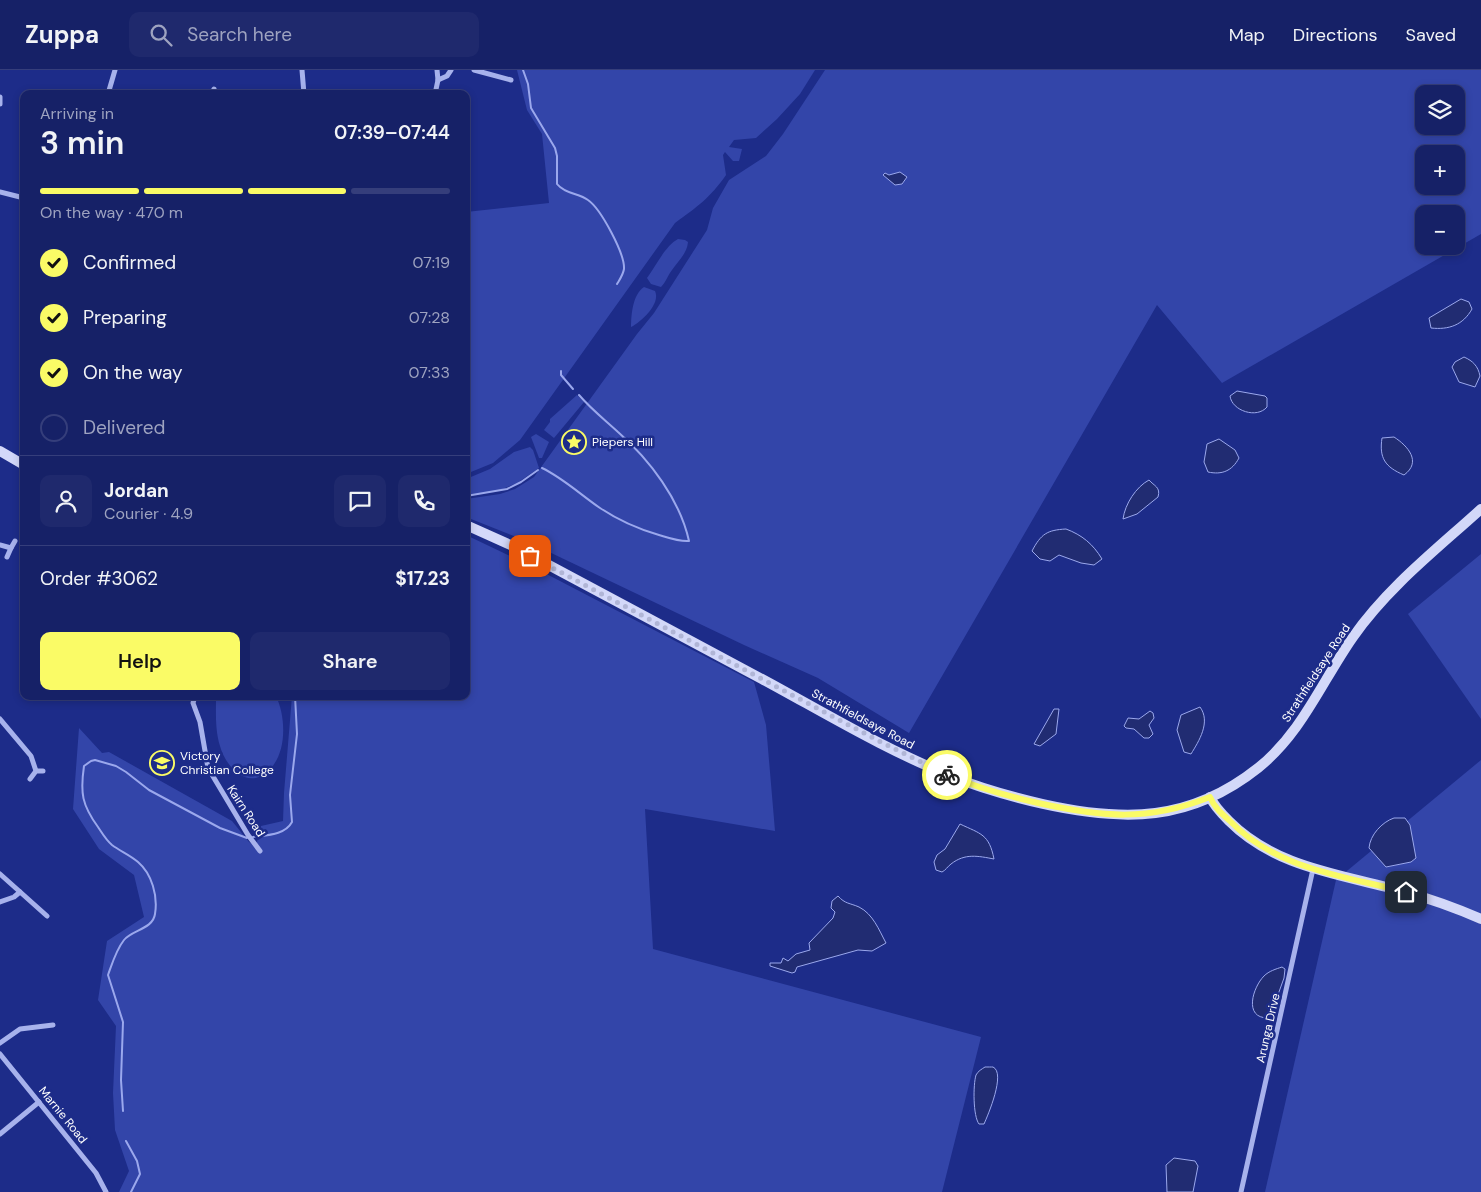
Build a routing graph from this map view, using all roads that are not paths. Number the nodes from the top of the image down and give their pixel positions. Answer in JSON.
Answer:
{"nodes":[{"id":1,"x":114,"y":70,"type":"edge"},
{"id":2,"x":302,"y":70,"type":"edge"},
{"id":3,"x":437,"y":70,"type":"edge"},
{"id":4,"x":451,"y":70,"type":"edge"},
{"id":5,"x":474,"y":70,"type":"edge"},
{"id":6,"x":438,"y":80,"type":"junction"},
{"id":7,"x":510,"y":80,"type":"dead end"},
{"id":8,"x":109,"y":90,"type":"edge"},
{"id":9,"x":304,"y":90,"type":"edge"},
{"id":10,"x":436,"y":90,"type":"edge"},
{"id":11,"x":0,"y":97,"type":"edge"},
{"id":12,"x":0,"y":104,"type":"edge"},
{"id":13,"x":0,"y":192,"type":"edge"},
{"id":14,"x":20,"y":197,"type":"edge"},
{"id":15,"x":0,"y":450,"type":"edge"},
{"id":16,"x":20,"y":458,"type":"edge"},
{"id":17,"x":20,"y":462,"type":"edge"},
{"id":18,"x":1481,"y":509,"type":"edge"},
{"id":19,"x":470,"y":527,"type":"edge"},
{"id":20,"x":15,"y":541,"type":"dead end"},
{"id":21,"x":0,"y":545,"type":"edge"},
{"id":22,"x":11,"y":548,"type":"junction"},
{"id":23,"x":7,"y":557,"type":"dead end"},
{"id":24,"x":194,"y":700,"type":"edge"},
{"id":25,"x":0,"y":719,"type":"edge"},
{"id":26,"x":36,"y":771,"type":"junction"},
{"id":27,"x":44,"y":771,"type":"dead end"},
{"id":28,"x":30,"y":779,"type":"dead end"},
{"id":29,"x":1210,"y":797,"type":"junction"},
{"id":30,"x":260,"y":851,"type":"dead end"},
{"id":31,"x":1313,"y":869,"type":"junction"},
{"id":32,"x":0,"y":874,"type":"edge"},
{"id":33,"x":20,"y":892,"type":"junction"},
{"id":34,"x":0,"y":902,"type":"edge"},
{"id":35,"x":47,"y":916,"type":"dead end"},
{"id":36,"x":1481,"y":918,"type":"edge"},
{"id":37,"x":53,"y":1025,"type":"dead end"},
{"id":38,"x":0,"y":1043,"type":"edge"},
{"id":39,"x":0,"y":1054,"type":"edge"},
{"id":40,"x":40,"y":1102,"type":"junction"},
{"id":41,"x":0,"y":1134,"type":"edge"},
{"id":42,"x":106,"y":1192,"type":"edge"},
{"id":43,"x":1241,"y":1192,"type":"edge"}],
"edges":[{"from":1,"to":8,"type":"street"},
{"from":2,"to":9,"type":"street"},
{"from":3,"to":6,"type":"street"},
{"from":4,"to":6,"type":"street"},
{"from":5,"to":7,"type":"street"},
{"from":6,"to":10,"type":"street"},
{"from":11,"to":12,"type":"street"},
{"from":13,"to":14,"type":"street"},
{"from":15,"to":16,"type":"main road"},
{"from":15,"to":17,"type":"main road"},
{"from":18,"to":29,"type":"main road","name":"Strathfieldsaye Road"},
{"from":19,"to":29,"type":"main road","name":"Strathfieldsaye Road"},
{"from":20,"to":22,"type":"street"},
{"from":21,"to":22,"type":"street"},
{"from":22,"to":23,"type":"street"},
{"from":24,"to":30,"type":"street","name":"Kairn Road"},
{"from":25,"to":26,"type":"street"},
{"from":26,"to":27,"type":"street"},
{"from":26,"to":28,"type":"street"},
{"from":29,"to":31,"type":"main road"},
{"from":31,"to":36,"type":"main road"},
{"from":31,"to":43,"type":"street","name":"Arunga Drive"},
{"from":32,"to":33,"type":"street"},
{"from":33,"to":34,"type":"street"},
{"from":33,"to":35,"type":"street"},
{"from":37,"to":38,"type":"street"},
{"from":39,"to":40,"type":"street","name":"Marnie Road"},
{"from":40,"to":41,"type":"street"},
{"from":40,"to":42,"type":"street","name":"Marnie Road"}]}
